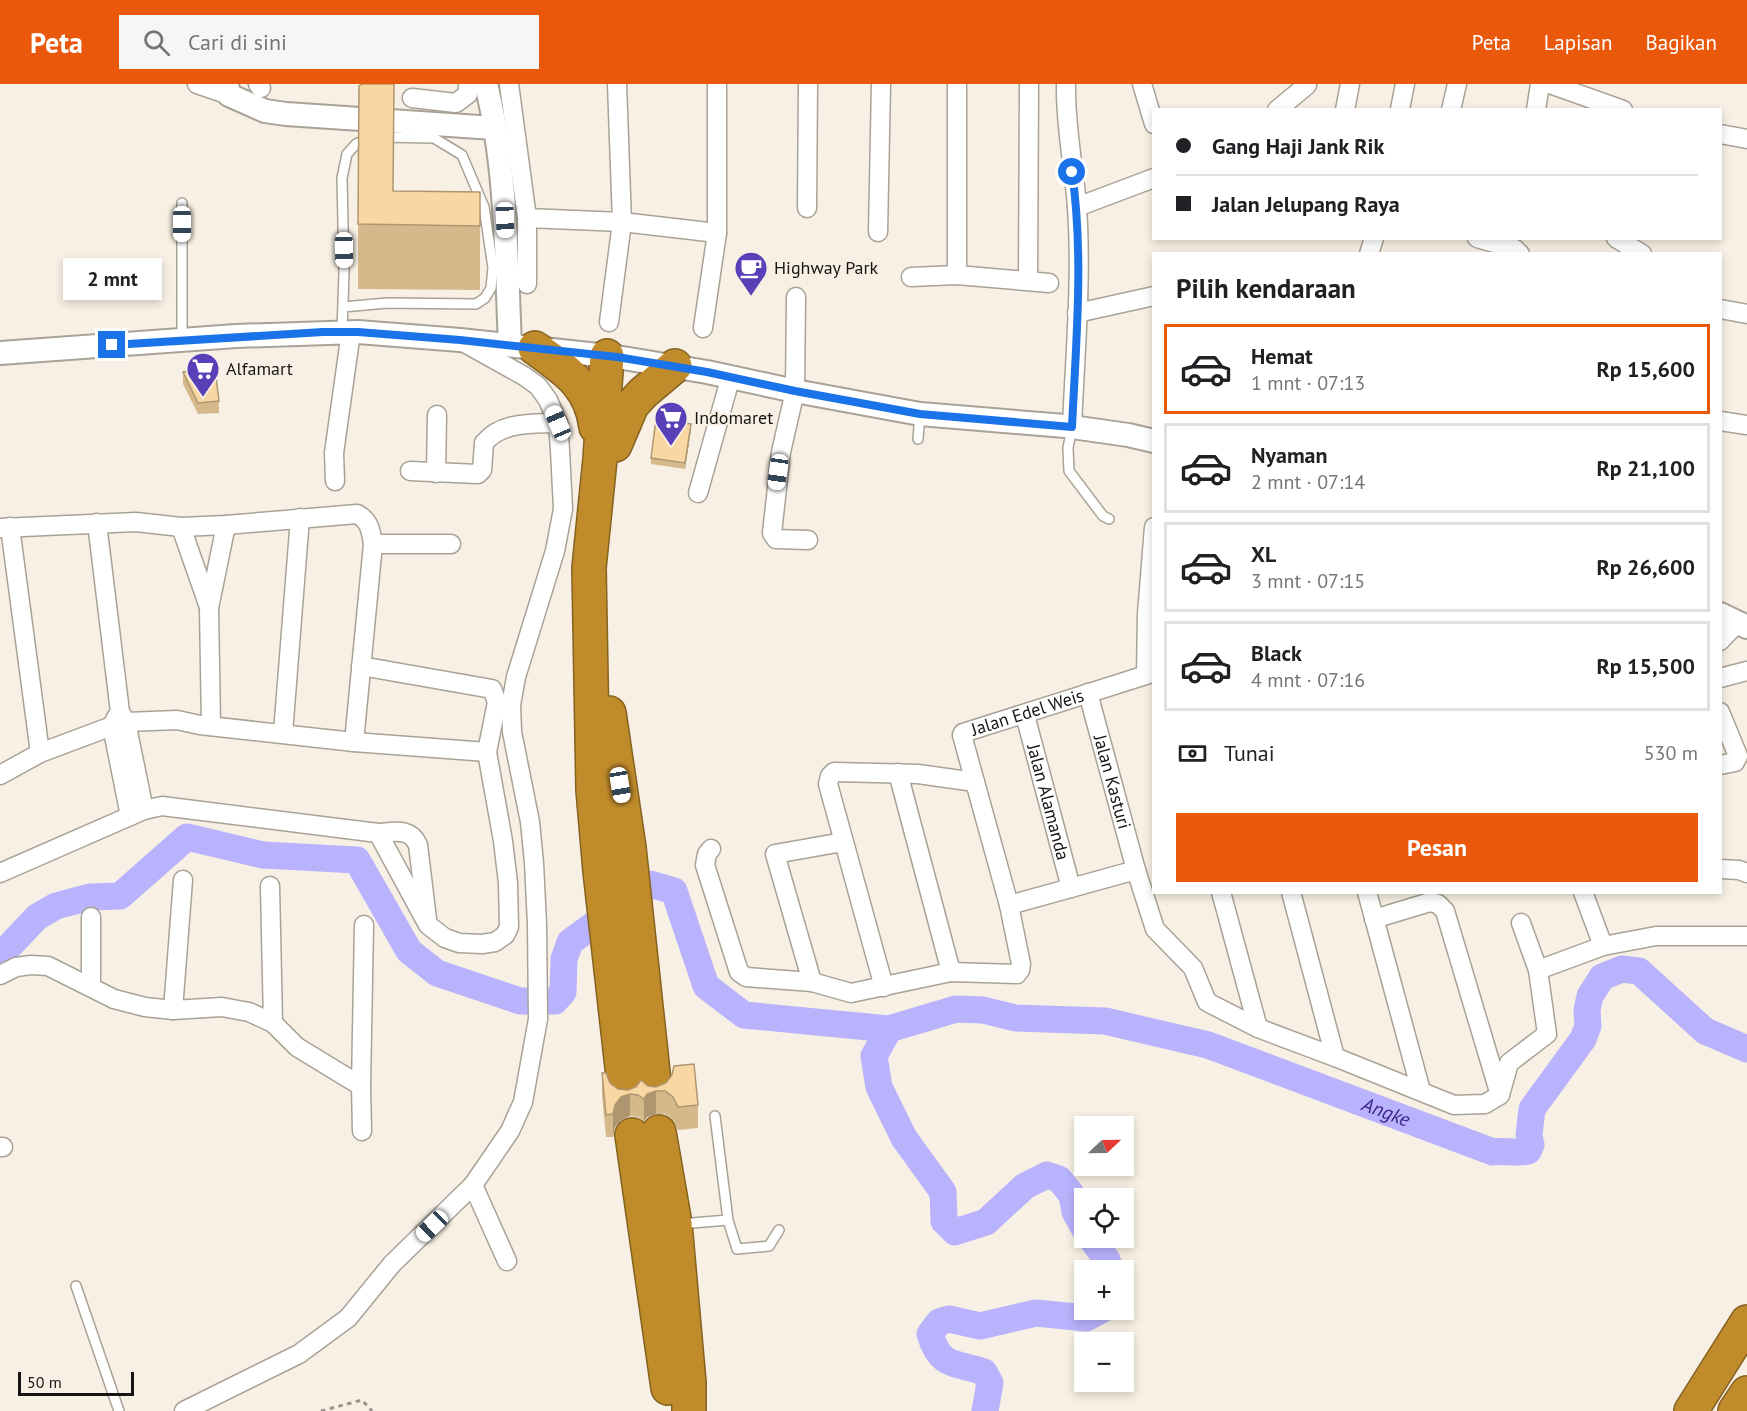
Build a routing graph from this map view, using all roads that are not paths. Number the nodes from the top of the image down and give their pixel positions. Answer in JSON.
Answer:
{"nodes":[{"id":1,"x":468,"y":84,"type":"edge"},
{"id":2,"x":486,"y":84,"type":"edge"},
{"id":3,"x":509,"y":84,"type":"edge"},
{"id":4,"x":617,"y":84,"type":"edge"},
{"id":5,"x":717,"y":84,"type":"edge"},
{"id":6,"x":808,"y":84,"type":"edge"},
{"id":7,"x":881,"y":84,"type":"edge"},
{"id":8,"x":957,"y":84,"type":"edge"},
{"id":9,"x":1029,"y":84,"type":"edge"},
{"id":10,"x":1066,"y":84,"type":"edge"},
{"id":11,"x":1142,"y":84,"type":"edge"},
{"id":12,"x":1350,"y":84,"type":"edge"},
{"id":13,"x":1405,"y":84,"type":"edge"},
{"id":14,"x":1457,"y":84,"type":"edge"},
{"id":15,"x":1540,"y":84,"type":"edge"},
{"id":16,"x":1552,"y":84,"type":"edge"},
{"id":17,"x":1307,"y":86,"type":"dead end"},
{"id":18,"x":215,"y":88,"type":"edge"},
{"id":19,"x":412,"y":98,"type":"dead end"},
{"id":20,"x":1280,"y":108,"type":"edge"},
{"id":21,"x":1345,"y":108,"type":"edge"},
{"id":22,"x":1400,"y":108,"type":"edge"},
{"id":23,"x":1451,"y":108,"type":"edge"},
{"id":24,"x":1536,"y":108,"type":"edge"},
{"id":25,"x":1618,"y":108,"type":"edge"},
{"id":26,"x":1152,"y":117,"type":"edge"},
{"id":27,"x":494,"y":128,"type":"junction"},
{"id":28,"x":1722,"y":134,"type":"edge"},
{"id":29,"x":1747,"y":139,"type":"edge"},
{"id":30,"x":1152,"y":179,"type":"edge"},
{"id":31,"x":182,"y":203,"type":"dead end"},
{"id":32,"x":1077,"y":207,"type":"junction"},
{"id":33,"x":807,"y":208,"type":"dead end"},
{"id":34,"x":527,"y":218,"type":"junction"},
{"id":35,"x":622,"y":222,"type":"junction"},
{"id":36,"x":878,"y":232,"type":"dead end"},
{"id":37,"x":717,"y":233,"type":"junction"},
{"id":38,"x":1484,"y":240,"type":"edge"},
{"id":39,"x":1619,"y":240,"type":"edge"},
{"id":40,"x":1518,"y":252,"type":"edge"},
{"id":41,"x":1639,"y":252,"type":"edge"},
{"id":42,"x":957,"y":275,"type":"junction"},
{"id":43,"x":911,"y":277,"type":"dead end"},
{"id":44,"x":1028,"y":280,"type":"junction"},
{"id":45,"x":1049,"y":283,"type":"dead end"},
{"id":46,"x":527,"y":284,"type":"dead end"},
{"id":47,"x":1152,"y":296,"type":"edge"},
{"id":48,"x":796,"y":297,"type":"dead end"},
{"id":49,"x":343,"y":307,"type":"junction"},
{"id":50,"x":1722,"y":309,"type":"edge"},
{"id":51,"x":1077,"y":313,"type":"junction"},
{"id":52,"x":1747,"y":314,"type":"edge"},
{"id":53,"x":609,"y":322,"type":"dead end"},
{"id":54,"x":703,"y":328,"type":"dead end"},
{"id":55,"x":346,"y":332,"type":"junction"},
{"id":56,"x":460,"y":340,"type":"junction"},
{"id":57,"x":182,"y":341,"type":"junction"},
{"id":58,"x":523,"y":346,"type":"junction"},
{"id":59,"x":0,"y":353,"type":"edge"},
{"id":60,"x":612,"y":357,"type":"junction"},
{"id":61,"x":675,"y":366,"type":"junction"},
{"id":62,"x":731,"y":376,"type":"junction"},
{"id":63,"x":795,"y":391,"type":"junction"},
{"id":64,"x":920,"y":414,"type":"junction"},
{"id":65,"x":437,"y":416,"type":"dead end"},
{"id":66,"x":1722,"y":421,"type":"edge"},
{"id":67,"x":558,"y":423,"type":"junction"},
{"id":68,"x":1747,"y":425,"type":"edge"},
{"id":69,"x":1072,"y":427,"type":"junction"},
{"id":70,"x":918,"y":439,"type":"dead end"},
{"id":71,"x":1152,"y":441,"type":"edge"},
{"id":72,"x":608,"y":452,"type":"junction"},
{"id":73,"x":410,"y":471,"type":"dead end"},
{"id":74,"x":436,"y":472,"type":"junction"},
{"id":75,"x":335,"y":481,"type":"dead end"},
{"id":76,"x":698,"y":493,"type":"dead end"},
{"id":77,"x":300,"y":518,"type":"junction"},
{"id":78,"x":1109,"y":519,"type":"dead end"},
{"id":79,"x":97,"y":523,"type":"junction"},
{"id":80,"x":226,"y":525,"type":"junction"},
{"id":81,"x":5,"y":527,"type":"edge"},
{"id":82,"x":181,"y":527,"type":"junction"},
{"id":83,"x":808,"y":540,"type":"dead end"},
{"id":84,"x":373,"y":544,"type":"junction"},
{"id":85,"x":452,"y":544,"type":"dead end"},
{"id":86,"x":1152,"y":553,"type":"edge"},
{"id":87,"x":209,"y":608,"type":"junction"},
{"id":88,"x":1739,"y":620,"type":"edge"},
{"id":89,"x":1722,"y":639,"type":"edge"},
{"id":90,"x":362,"y":666,"type":"junction"},
{"id":91,"x":1747,"y":671,"type":"edge"},
{"id":92,"x":1150,"y":675,"type":"edge"},
{"id":93,"x":1722,"y":677,"type":"edge"},
{"id":94,"x":1088,"y":693,"type":"junction"},
{"id":95,"x":1025,"y":715,"type":"junction"},
{"id":96,"x":1722,"y":717,"type":"edge"},
{"id":97,"x":120,"y":720,"type":"junction"},
{"id":98,"x":211,"y":726,"type":"junction"},
{"id":99,"x":283,"y":733,"type":"junction"},
{"id":100,"x":354,"y":742,"type":"junction"},
{"id":101,"x":487,"y":752,"type":"junction"},
{"id":102,"x":40,"y":753,"type":"junction"},
{"id":103,"x":1722,"y":765,"type":"edge"},
{"id":104,"x":898,"y":773,"type":"junction"},
{"id":105,"x":0,"y":775,"type":"edge"},
{"id":106,"x":975,"y":782,"type":"junction"},
{"id":107,"x":137,"y":813,"type":"junction"},
{"id":108,"x":378,"y":833,"type":"junction"},
{"id":109,"x":843,"y":842,"type":"junction"},
{"id":110,"x":711,"y":849,"type":"dead end"},
{"id":111,"x":1722,"y":869,"type":"edge"},
{"id":112,"x":1136,"y":870,"type":"junction"},
{"id":113,"x":0,"y":873,"type":"edge"},
{"id":114,"x":1747,"y":873,"type":"edge"},
{"id":115,"x":183,"y":880,"type":"dead end"},
{"id":116,"x":270,"y":886,"type":"dead end"},
{"id":117,"x":1071,"y":888,"type":"junction"},
{"id":118,"x":1222,"y":894,"type":"edge"},
{"id":119,"x":1292,"y":894,"type":"edge"},
{"id":120,"x":1368,"y":894,"type":"edge"},
{"id":121,"x":1584,"y":894,"type":"edge"},
{"id":122,"x":1009,"y":905,"type":"junction"},
{"id":123,"x":91,"y":917,"type":"dead end"},
{"id":124,"x":1374,"y":919,"type":"junction"},
{"id":125,"x":1521,"y":923,"type":"dead end"},
{"id":126,"x":364,"y":925,"type":"dead end"},
{"id":127,"x":428,"y":925,"type":"junction"},
{"id":128,"x":1747,"y":936,"type":"edge"},
{"id":129,"x":1603,"y":946,"type":"junction"},
{"id":130,"x":1538,"y":970,"type":"junction"},
{"id":131,"x":951,"y":972,"type":"junction"},
{"id":132,"x":0,"y":975,"type":"edge"},
{"id":133,"x":812,"y":982,"type":"junction"},
{"id":134,"x":91,"y":986,"type":"junction"},
{"id":135,"x":884,"y":987,"type":"junction"},
{"id":136,"x":173,"y":1010,"type":"junction"},
{"id":137,"x":273,"y":1023,"type":"junction"},
{"id":138,"x":1257,"y":1028,"type":"junction"},
{"id":139,"x":1335,"y":1057,"type":"junction"},
{"id":140,"x":361,"y":1086,"type":"junction"},
{"id":141,"x":1421,"y":1091,"type":"junction"},
{"id":142,"x":1500,"y":1095,"type":"junction"},
{"id":143,"x":715,"y":1116,"type":"dead end"},
{"id":144,"x":362,"y":1131,"type":"dead end"},
{"id":145,"x":646,"y":1133,"type":"dead end"},
{"id":146,"x":473,"y":1185,"type":"junction"},
{"id":147,"x":728,"y":1220,"type":"junction"},
{"id":148,"x":660,"y":1221,"type":"junction"},
{"id":149,"x":779,"y":1230,"type":"dead end"},
{"id":150,"x":507,"y":1261,"type":"dead end"},
{"id":151,"x":76,"y":1286,"type":"dead end"},
{"id":152,"x":1747,"y":1322,"type":"edge"},
{"id":153,"x":1747,"y":1393,"type":"edge"},
{"id":154,"x":119,"y":1411,"type":"edge"},
{"id":155,"x":184,"y":1411,"type":"edge"},
{"id":156,"x":668,"y":1411,"type":"edge"},
{"id":157,"x":689,"y":1411,"type":"edge"},
{"id":158,"x":1690,"y":1411,"type":"edge"},
{"id":159,"x":1735,"y":1411,"type":"edge"}],
"edges":[{"from":1,"to":19,"type":"street"},
{"from":2,"to":27,"type":"street"},
{"from":3,"to":34,"type":"street"},
{"from":4,"to":35,"type":"street"},
{"from":5,"to":37,"type":"street"},
{"from":6,"to":33,"type":"street"},
{"from":7,"to":36,"type":"street"},
{"from":8,"to":42,"type":"street"},
{"from":9,"to":44,"type":"street"},
{"from":10,"to":32,"type":"street"},
{"from":11,"to":26,"type":"street"},
{"from":12,"to":21,"type":"street"},
{"from":13,"to":22,"type":"street"},
{"from":14,"to":23,"type":"street"},
{"from":15,"to":24,"type":"street"},
{"from":16,"to":25,"type":"street"},
{"from":17,"to":20,"type":"street"},
{"from":18,"to":27,"type":"street"},
{"from":27,"to":58,"type":"street"},
{"from":28,"to":29,"type":"street"},
{"from":30,"to":32,"type":"street"},
{"from":31,"to":57,"type":"lane"},
{"from":32,"to":51,"type":"street"},
{"from":34,"to":35,"type":"street"},
{"from":34,"to":46,"type":"street"},
{"from":35,"to":37,"type":"street"},
{"from":35,"to":53,"type":"street"},
{"from":37,"to":54,"type":"street"},
{"from":38,"to":40,"type":"street"},
{"from":39,"to":41,"type":"street"},
{"from":42,"to":43,"type":"street"},
{"from":42,"to":44,"type":"street"},
{"from":44,"to":45,"type":"street"},
{"from":47,"to":51,"type":"street"},
{"from":48,"to":63,"type":"street"},
{"from":49,"to":49,"type":"lane"},
{"from":49,"to":55,"type":"lane"},
{"from":50,"to":52,"type":"street"},
{"from":51,"to":69,"type":"street"},
{"from":55,"to":56,"type":"street"},
{"from":55,"to":57,"type":"street"},
{"from":55,"to":75,"type":"street"},
{"from":56,"to":58,"type":"street"},
{"from":56,"to":67,"type":"street"},
{"from":57,"to":59,"type":"street"},
{"from":58,"to":60,"type":"street"},
{"from":58,"to":72,"type":"highway"},
{"from":60,"to":61,"type":"street"},
{"from":60,"to":72,"type":"highway"},
{"from":61,"to":62,"type":"street"},
{"from":61,"to":72,"type":"highway"},
{"from":62,"to":63,"type":"street"},
{"from":62,"to":76,"type":"street"},
{"from":63,"to":64,"type":"street"},
{"from":63,"to":83,"type":"street"},
{"from":64,"to":69,"type":"street"},
{"from":64,"to":70,"type":"lane"},
{"from":65,"to":74,"type":"street"},
{"from":66,"to":68,"type":"street"},
{"from":67,"to":74,"type":"street"},
{"from":67,"to":146,"type":"street"},
{"from":69,"to":71,"type":"street"},
{"from":69,"to":78,"type":"lane"},
{"from":72,"to":72,"type":"highway"},
{"from":73,"to":74,"type":"street"},
{"from":77,"to":80,"type":"street"},
{"from":77,"to":84,"type":"street"},
{"from":77,"to":99,"type":"street"},
{"from":79,"to":81,"type":"street"},
{"from":79,"to":82,"type":"street"},
{"from":79,"to":97,"type":"street"},
{"from":80,"to":82,"type":"street"},
{"from":80,"to":87,"type":"street"},
{"from":81,"to":102,"type":"street"},
{"from":82,"to":87,"type":"street"},
{"from":84,"to":85,"type":"street"},
{"from":84,"to":90,"type":"street"},
{"from":86,"to":92,"type":"street","name":"Jalan Edel Weis"},
{"from":87,"to":98,"type":"street"},
{"from":88,"to":89,"type":"street"},
{"from":90,"to":100,"type":"street"},
{"from":90,"to":101,"type":"street"},
{"from":91,"to":93,"type":"street"},
{"from":92,"to":94,"type":"street","name":"Jalan Edel Weis"},
{"from":94,"to":95,"type":"street","name":"Jalan Edel Weis"},
{"from":94,"to":112,"type":"street","name":"Jalan Kasturi"},
{"from":95,"to":106,"type":"street","name":"Jalan Edel Weis"},
{"from":95,"to":117,"type":"street","name":"Jalan Alamanda"},
{"from":96,"to":103,"type":"street"},
{"from":97,"to":98,"type":"street"},
{"from":97,"to":102,"type":"street"},
{"from":97,"to":107,"type":"street"},
{"from":98,"to":99,"type":"street"},
{"from":99,"to":100,"type":"street"},
{"from":100,"to":101,"type":"street"},
{"from":101,"to":127,"type":"street"},
{"from":102,"to":105,"type":"street"},
{"from":104,"to":106,"type":"street"},
{"from":104,"to":109,"type":"street"},
{"from":104,"to":131,"type":"street"},
{"from":106,"to":122,"type":"street","name":"Jalan Edel Weis"},
{"from":107,"to":108,"type":"street"},
{"from":107,"to":113,"type":"street"},
{"from":108,"to":127,"type":"street"},
{"from":108,"to":127,"type":"street"},
{"from":109,"to":133,"type":"street"},
{"from":109,"to":135,"type":"street"},
{"from":110,"to":133,"type":"street"},
{"from":111,"to":114,"type":"street"},
{"from":112,"to":117,"type":"street"},
{"from":112,"to":138,"type":"street","name":"Jalan Kasturi"},
{"from":115,"to":136,"type":"street"},
{"from":116,"to":137,"type":"street"},
{"from":117,"to":122,"type":"street"},
{"from":118,"to":138,"type":"street"},
{"from":119,"to":139,"type":"street"},
{"from":120,"to":124,"type":"street"},
{"from":121,"to":129,"type":"street"},
{"from":122,"to":131,"type":"street","name":"Jalan Edel Weis"},
{"from":123,"to":134,"type":"street"},
{"from":124,"to":141,"type":"street"},
{"from":124,"to":142,"type":"street"},
{"from":125,"to":130,"type":"street"},
{"from":126,"to":140,"type":"street"},
{"from":128,"to":129,"type":"street"},
{"from":129,"to":130,"type":"street"},
{"from":130,"to":142,"type":"street"},
{"from":131,"to":135,"type":"street"},
{"from":132,"to":134,"type":"street"},
{"from":133,"to":135,"type":"street"},
{"from":134,"to":136,"type":"street"},
{"from":136,"to":137,"type":"street"},
{"from":137,"to":140,"type":"street"},
{"from":138,"to":139,"type":"street","name":"Jalan Kasturi"},
{"from":139,"to":141,"type":"street","name":"Jalan Kasturi"},
{"from":140,"to":144,"type":"street"},
{"from":141,"to":142,"type":"street","name":"Jalan Kasturi"},
{"from":143,"to":147,"type":"lane"},
{"from":145,"to":148,"type":"highway"},
{"from":146,"to":150,"type":"street"},
{"from":146,"to":155,"type":"street"},
{"from":147,"to":148,"type":"lane"},
{"from":147,"to":149,"type":"lane"},
{"from":148,"to":156,"type":"highway"},
{"from":148,"to":157,"type":"highway"},
{"from":151,"to":154,"type":"lane"},
{"from":152,"to":158,"type":"highway"},
{"from":153,"to":159,"type":"highway"}]}
